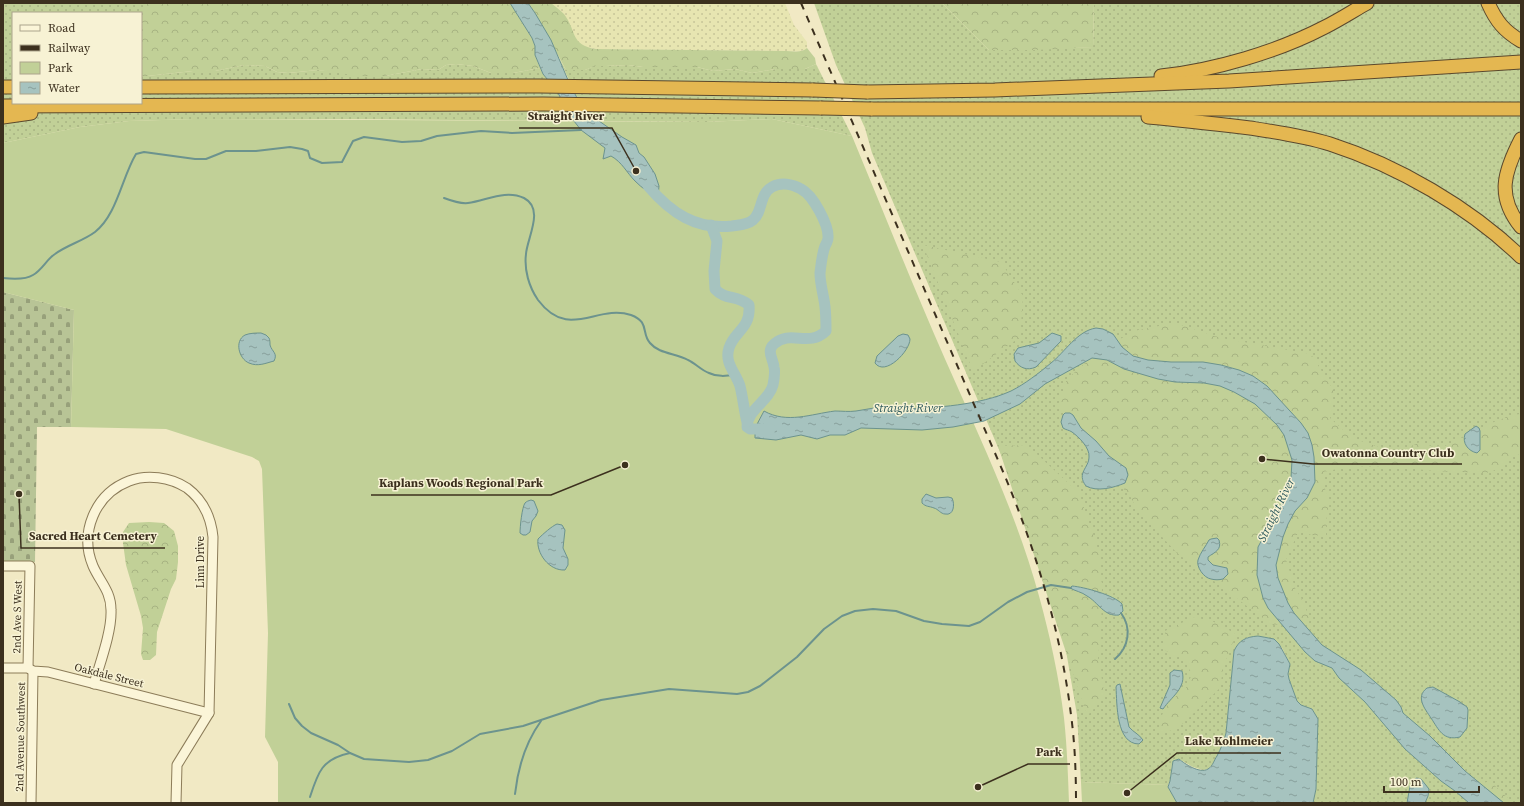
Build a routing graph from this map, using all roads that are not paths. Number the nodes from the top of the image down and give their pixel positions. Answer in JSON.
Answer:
{"nodes":[{"id":1,"x":1367,"y":3,"type":"edge"},
{"id":2,"x":1488,"y":3,"type":"edge"},
{"id":3,"x":1521,"y":41,"type":"edge"},
{"id":4,"x":1521,"y":62,"type":"edge"},
{"id":5,"x":142,"y":87,"type":"edge"},
{"id":6,"x":1062,"y":87,"type":"junction"},
{"id":7,"x":186,"y":105,"type":"junction"},
{"id":8,"x":3,"y":106,"type":"edge"},
{"id":9,"x":1066,"y":109,"type":"junction"},
{"id":10,"x":1521,"y":109,"type":"edge"},
{"id":11,"x":3,"y":117,"type":"edge"},
{"id":12,"x":1521,"y":139,"type":"edge"},
{"id":13,"x":1521,"y":227,"type":"edge"},
{"id":14,"x":1521,"y":258,"type":"edge"},
{"id":15,"x":3,"y":566,"type":"edge"},
{"id":16,"x":3,"y":668,"type":"edge"},
{"id":17,"x":30,"y":670,"type":"junction"},
{"id":18,"x":94,"y":684,"type":"junction"},
{"id":19,"x":209,"y":713,"type":"junction"},
{"id":20,"x":31,"y":803,"type":"edge"},
{"id":21,"x":176,"y":803,"type":"edge"}],
"edges":[{"from":1,"to":6,"type":"highway"},
{"from":2,"to":3,"type":"highway"},
{"from":4,"to":6,"type":"highway"},
{"from":5,"to":6,"type":"highway","bridge":true},
{"from":7,"to":8,"type":"highway"},
{"from":7,"to":9,"type":"highway","bridge":true},
{"from":7,"to":11,"type":"highway"},
{"from":9,"to":10,"type":"highway"},
{"from":9,"to":14,"type":"highway"},
{"from":12,"to":13,"type":"highway"},
{"from":15,"to":17,"type":"street","name":"2nd Ave S West"},
{"from":16,"to":17,"type":"street","name":"Oakdale Street"},
{"from":17,"to":18,"type":"street","name":"Oakdale Street"},
{"from":17,"to":20,"type":"street","name":"2nd Avenue Southwest"},
{"from":18,"to":19,"type":"street","name":"Oakdale Street"},
{"from":18,"to":19,"type":"street","name":"Linn Drive"},
{"from":19,"to":21,"type":"street"}]}
